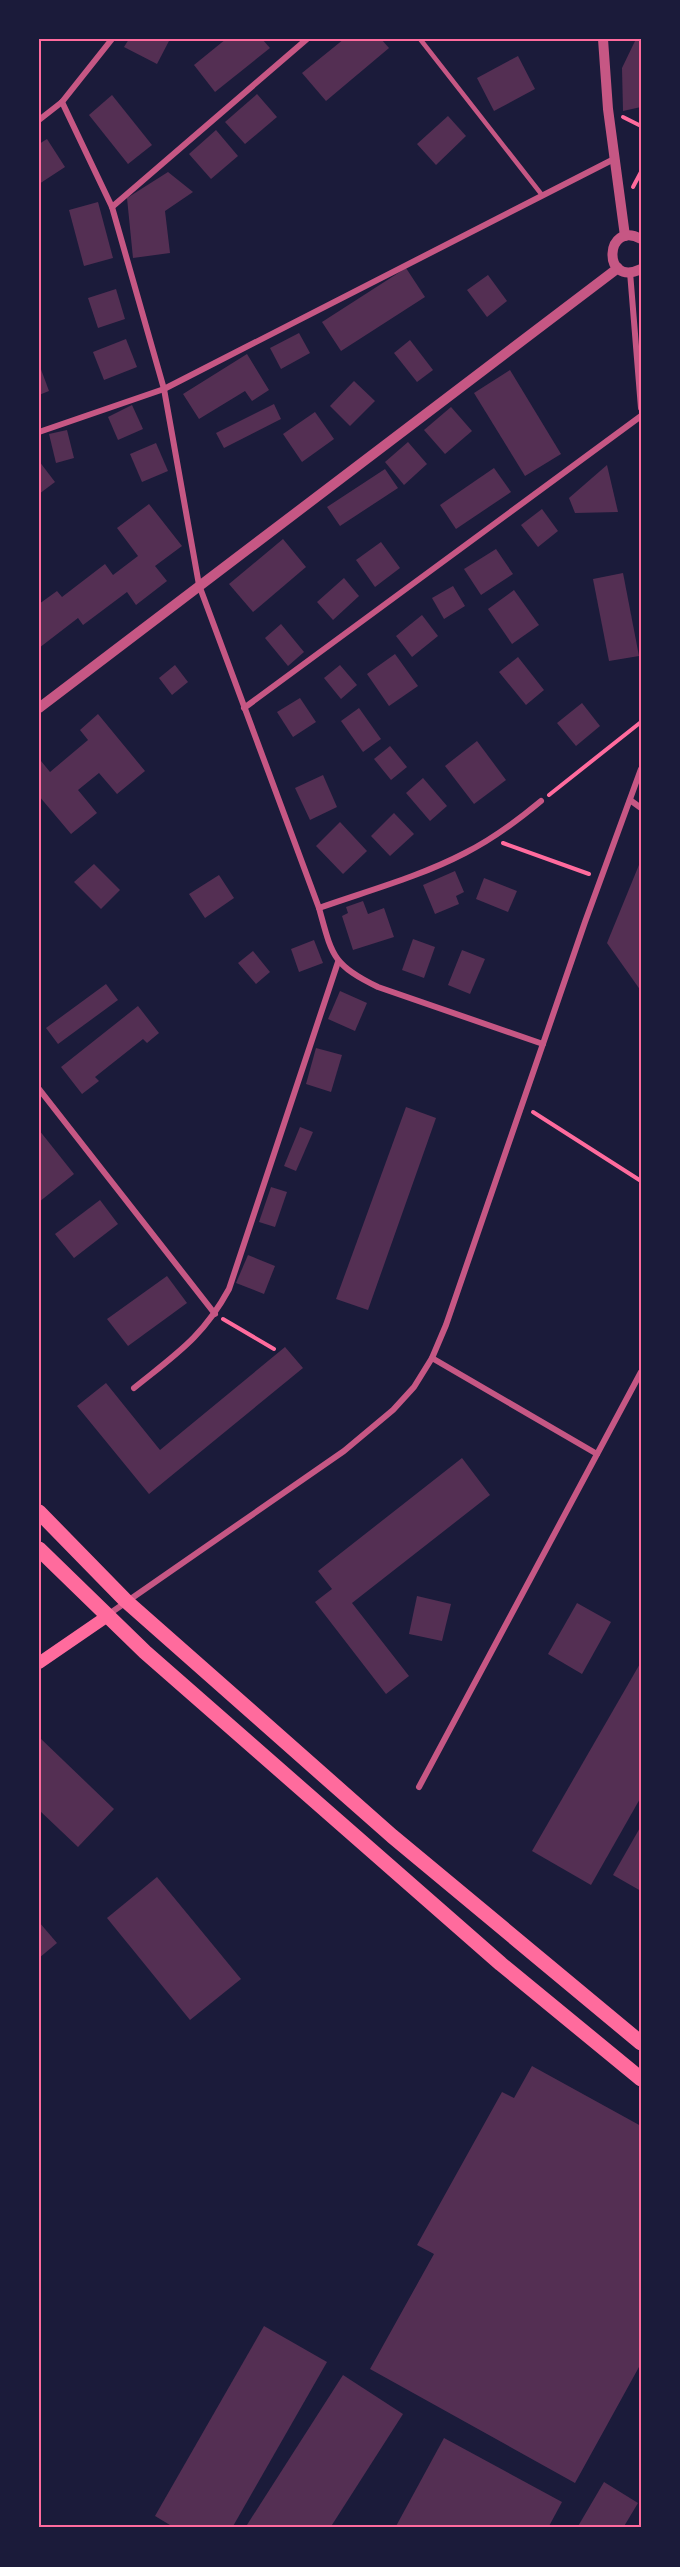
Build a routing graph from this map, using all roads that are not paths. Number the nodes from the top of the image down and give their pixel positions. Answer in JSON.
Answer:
{"nodes":[{"id":1,"x":112,"y":39,"type":"edge"},
{"id":2,"x":307,"y":39,"type":"edge"},
{"id":3,"x":420,"y":39,"type":"edge"},
{"id":4,"x":603,"y":39,"type":"edge"},
{"id":5,"x":62,"y":102,"type":"junction"},
{"id":6,"x":39,"y":120,"type":"edge"},
{"id":7,"x":614,"y":159,"type":"junction"},
{"id":8,"x":542,"y":195,"type":"junction"},
{"id":9,"x":112,"y":207,"type":"junction"},
{"id":10,"x":625,"y":236,"type":"junction"},
{"id":11,"x":641,"y":239,"type":"edge"},
{"id":12,"x":618,"y":268,"type":"junction"},
{"id":13,"x":635,"y":271,"type":"edge"},
{"id":14,"x":164,"y":388,"type":"junction"},
{"id":15,"x":641,"y":408,"type":"edge"},
{"id":16,"x":641,"y":416,"type":"edge"},
{"id":17,"x":39,"y":432,"type":"edge"},
{"id":18,"x":199,"y":585,"type":"junction"},
{"id":19,"x":39,"y":708,"type":"edge"},
{"id":20,"x":244,"y":708,"type":"junction"},
{"id":21,"x":641,"y":769,"type":"edge"},
{"id":22,"x":630,"y":800,"type":"junction"},
{"id":23,"x":541,"y":801,"type":"road end"},
{"id":24,"x":641,"y":808,"type":"edge"},
{"id":25,"x":319,"y":908,"type":"junction"},
{"id":26,"x":338,"y":962,"type":"junction"},
{"id":27,"x":543,"y":1044,"type":"junction"},
{"id":28,"x":39,"y":1089,"type":"edge"},
{"id":29,"x":215,"y":1314,"type":"junction"},
{"id":30,"x":432,"y":1358,"type":"junction"},
{"id":31,"x":641,"y":1372,"type":"edge"},
{"id":32,"x":134,"y":1388,"type":"dead end"},
{"id":33,"x":597,"y":1454,"type":"junction"},
{"id":34,"x":39,"y":1512,"type":"edge"},
{"id":35,"x":39,"y":1549,"type":"edge"},
{"id":36,"x":126,"y":1601,"type":"junction"},
{"id":37,"x":106,"y":1617,"type":"junction"},
{"id":38,"x":39,"y":1663,"type":"edge"},
{"id":39,"x":419,"y":1787,"type":"dead end"},
{"id":40,"x":641,"y":2043,"type":"edge"},
{"id":41,"x":641,"y":2079,"type":"edge"}],
"edges":[{"from":1,"to":5,"type":"street"},
{"from":2,"to":9,"type":"street"},
{"from":3,"to":8,"type":"lane"},
{"from":4,"to":7,"type":"street"},
{"from":5,"to":6,"type":"street"},
{"from":5,"to":9,"type":"street"},
{"from":7,"to":8,"type":"street"},
{"from":7,"to":10,"type":"street"},
{"from":8,"to":14,"type":"street"},
{"from":9,"to":14,"type":"street"},
{"from":10,"to":11,"type":"street"},
{"from":10,"to":12,"type":"street"},
{"from":12,"to":13,"type":"street"},
{"from":12,"to":18,"type":"street"},
{"from":13,"to":15,"type":"street"},
{"from":14,"to":17,"type":"street"},
{"from":14,"to":18,"type":"street"},
{"from":16,"to":20,"type":"street"},
{"from":18,"to":19,"type":"street"},
{"from":18,"to":20,"type":"street"},
{"from":20,"to":25,"type":"street"},
{"from":21,"to":22,"type":"street"},
{"from":22,"to":24,"type":"street"},
{"from":22,"to":27,"type":"street"},
{"from":23,"to":25,"type":"street"},
{"from":25,"to":26,"type":"street"},
{"from":26,"to":27,"type":"street"},
{"from":26,"to":29,"type":"street"},
{"from":27,"to":30,"type":"street"},
{"from":28,"to":29,"type":"street"},
{"from":29,"to":32,"type":"street"},
{"from":30,"to":33,"type":"street"},
{"from":30,"to":36,"type":"street"},
{"from":31,"to":33,"type":"street"},
{"from":33,"to":39,"type":"street"},
{"from":34,"to":36,"type":"main road"},
{"from":35,"to":37,"type":"main road"},
{"from":36,"to":37,"type":"street"},
{"from":36,"to":40,"type":"main road"},
{"from":37,"to":38,"type":"main road"},
{"from":37,"to":41,"type":"main road"}]}
